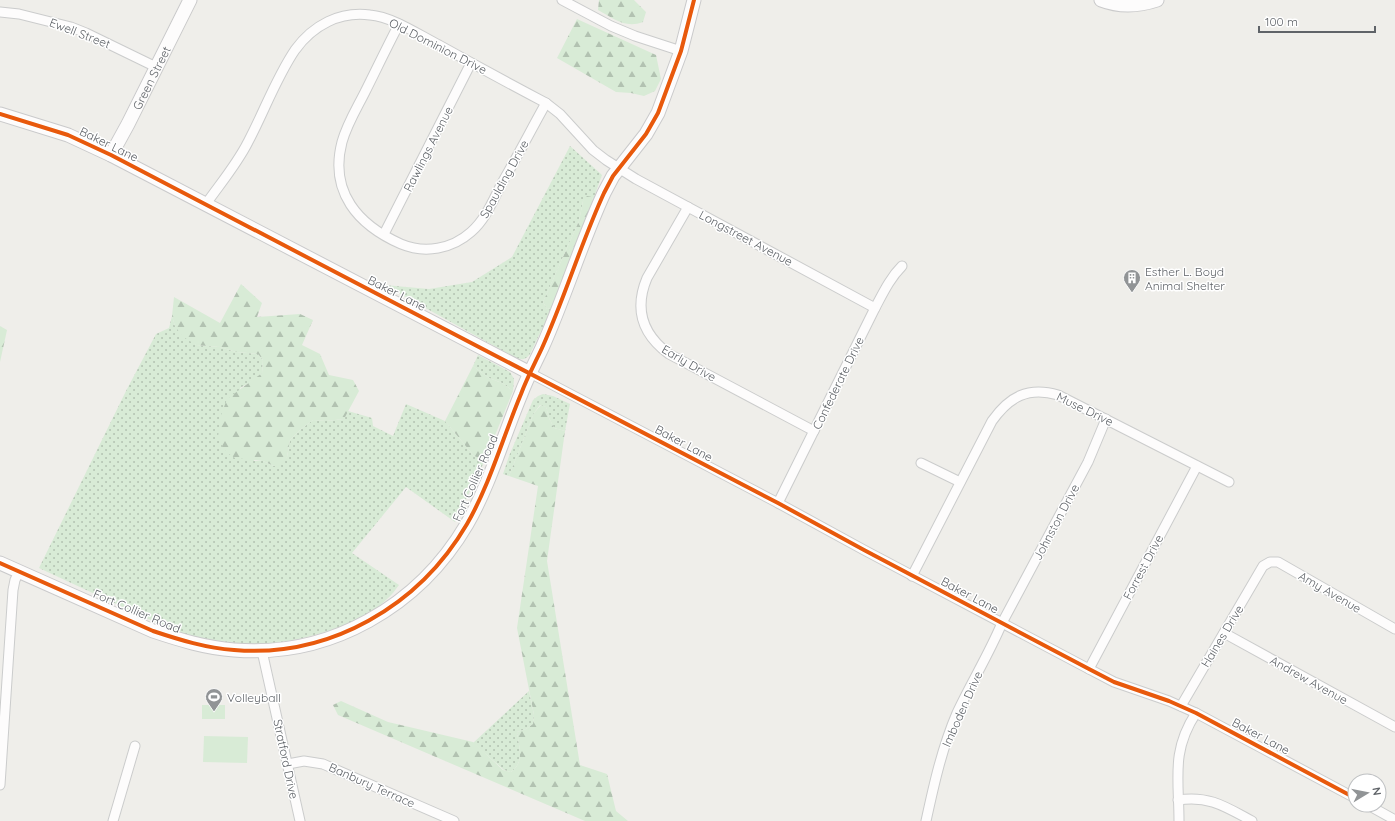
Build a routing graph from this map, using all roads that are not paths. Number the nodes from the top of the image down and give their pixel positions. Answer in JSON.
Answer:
{"nodes":[{"id":1,"x":190,"y":0,"type":"edge"},
{"id":2,"x":562,"y":0,"type":"edge"},
{"id":3,"x":694,"y":0,"type":"edge"},
{"id":4,"x":1101,"y":0,"type":"edge"},
{"id":5,"x":1157,"y":0,"type":"edge"},
{"id":6,"x":0,"y":12,"type":"edge"},
{"id":7,"x":398,"y":24,"type":"junction"},
{"id":8,"x":682,"y":51,"type":"junction"},
{"id":9,"x":471,"y":63,"type":"junction"},
{"id":10,"x":156,"y":67,"type":"junction"},
{"id":11,"x":546,"y":103,"type":"junction"},
{"id":12,"x":0,"y":114,"type":"edge"},
{"id":13,"x":111,"y":155,"type":"junction"},
{"id":14,"x":619,"y":168,"type":"junction"},
{"id":15,"x":206,"y":204,"type":"junction"},
{"id":16,"x":688,"y":207,"type":"junction"},
{"id":17,"x":384,"y":234,"type":"junction"},
{"id":18,"x":902,"y":266,"type":"dead end"},
{"id":19,"x":875,"y":308,"type":"junction"},
{"id":20,"x":530,"y":373,"type":"junction"},
{"id":21,"x":1106,"y":419,"type":"junction"},
{"id":22,"x":814,"y":431,"type":"junction"},
{"id":23,"x":921,"y":462,"type":"dead end"},
{"id":24,"x":1197,"y":466,"type":"junction"},
{"id":25,"x":960,"y":482,"type":"junction"},
{"id":26,"x":1229,"y":482,"type":"dead end"},
{"id":27,"x":778,"y":503,"type":"junction"},
{"id":28,"x":0,"y":563,"type":"edge"},
{"id":29,"x":1264,"y":566,"type":"joint"},
{"id":30,"x":19,"y":572,"type":"junction"},
{"id":31,"x":912,"y":576,"type":"junction"},
{"id":32,"x":1002,"y":624,"type":"junction"},
{"id":33,"x":1395,"y":629,"type":"edge"},
{"id":34,"x":1224,"y":633,"type":"junction"},
{"id":35,"x":262,"y":651,"type":"junction"},
{"id":36,"x":1089,"y":669,"type":"junction"},
{"id":37,"x":1181,"y":706,"type":"junction"},
{"id":38,"x":1196,"y":713,"type":"junction"},
{"id":39,"x":1395,"y":726,"type":"edge"},
{"id":40,"x":136,"y":746,"type":"dead end"},
{"id":41,"x":288,"y":764,"type":"junction"},
{"id":42,"x":0,"y":785,"type":"edge"},
{"id":43,"x":1347,"y":794,"type":"edge"},
{"id":44,"x":1178,"y":800,"type":"junction"},
{"id":45,"x":1382,"y":813,"type":"edge"},
{"id":46,"x":1395,"y":820,"type":"edge"},
{"id":47,"x":113,"y":821,"type":"edge"},
{"id":48,"x":300,"y":821,"type":"edge"},
{"id":49,"x":454,"y":821,"type":"edge"},
{"id":50,"x":926,"y":821,"type":"edge"},
{"id":51,"x":1179,"y":821,"type":"edge"},
{"id":52,"x":1252,"y":821,"type":"edge"}],
"edges":[{"from":1,"to":10,"type":"street","name":"Green Street"},
{"from":2,"to":8,"type":"street"},
{"from":3,"to":8,"type":"street","name":"Fort Collier Road"},
{"from":4,"to":5,"type":"street"},
{"from":6,"to":10,"type":"street","name":"Ewell Street"},
{"from":7,"to":9,"type":"street","name":"Old Dominion Drive"},
{"from":7,"to":15,"type":"street","name":"Old Dominion Drive"},
{"from":7,"to":17,"type":"street","name":"Spaulding Drive"},
{"from":8,"to":14,"type":"street","name":"Fort Collier Road"},
{"from":9,"to":11,"type":"street","name":"Old Dominion Drive"},
{"from":9,"to":17,"type":"street","name":"Rawlings Avenue"},
{"from":10,"to":13,"type":"street","name":"Green Street"},
{"from":11,"to":14,"type":"street","name":"Old Dominion Drive"},
{"from":11,"to":17,"type":"street","name":"Spaulding Drive"},
{"from":12,"to":13,"type":"street","name":"Baker Lane"},
{"from":13,"to":15,"type":"street","name":"Baker Lane"},
{"from":14,"to":16,"type":"street","name":"Longstreet Avenue"},
{"from":14,"to":20,"type":"street","name":"Fort Collier Road"},
{"from":15,"to":20,"type":"street","name":"Baker Lane"},
{"from":16,"to":19,"type":"street","name":"Longstreet Avenue"},
{"from":16,"to":22,"type":"street","name":"Early Drive"},
{"from":18,"to":19,"type":"street","name":"Confederate Drive"},
{"from":19,"to":22,"type":"street","name":"Confederate Drive"},
{"from":20,"to":27,"type":"street","name":"Baker Lane"},
{"from":20,"to":35,"type":"street","name":"Fort Collier Road"},
{"from":21,"to":24,"type":"street","name":"Muse Drive"},
{"from":21,"to":25,"type":"street","name":"Muse Drive"},
{"from":21,"to":32,"type":"street","name":"Johnston Drive"},
{"from":22,"to":27,"type":"street","name":"Confederate Drive"},
{"from":23,"to":25,"type":"street"},
{"from":24,"to":26,"type":"street","name":"Muse Drive"},
{"from":24,"to":36,"type":"street","name":"Forrest Drive"},
{"from":25,"to":31,"type":"street","name":"Muse Drive"},
{"from":27,"to":31,"type":"street","name":"Baker Lane"},
{"from":28,"to":30,"type":"street","name":"Fort Collier Road"},
{"from":29,"to":33,"type":"street","name":"Amy Avenue"},
{"from":29,"to":34,"type":"street","name":"Haines Drive"},
{"from":30,"to":35,"type":"street","name":"Fort Collier Road"},
{"from":30,"to":42,"type":"street"},
{"from":31,"to":32,"type":"street","name":"Baker Lane"},
{"from":32,"to":36,"type":"street","name":"Baker Lane"},
{"from":32,"to":50,"type":"street","name":"Imboden Drive"},
{"from":34,"to":37,"type":"street","name":"Haines Drive"},
{"from":34,"to":39,"type":"street","name":"Andrew Avenue"},
{"from":35,"to":41,"type":"street","name":"Stratford Drive"},
{"from":36,"to":37,"type":"street","name":"Baker Lane"},
{"from":37,"to":38,"type":"street","name":"Baker Lane"},
{"from":38,"to":43,"type":"street","name":"Baker Lane"},
{"from":38,"to":44,"type":"street"},
{"from":40,"to":47,"type":"street"},
{"from":41,"to":48,"type":"street","name":"Stratford Drive"},
{"from":41,"to":49,"type":"street","name":"Banbury Terrace"},
{"from":44,"to":51,"type":"street"},
{"from":44,"to":52,"type":"street"},
{"from":45,"to":46,"type":"street"}]}
